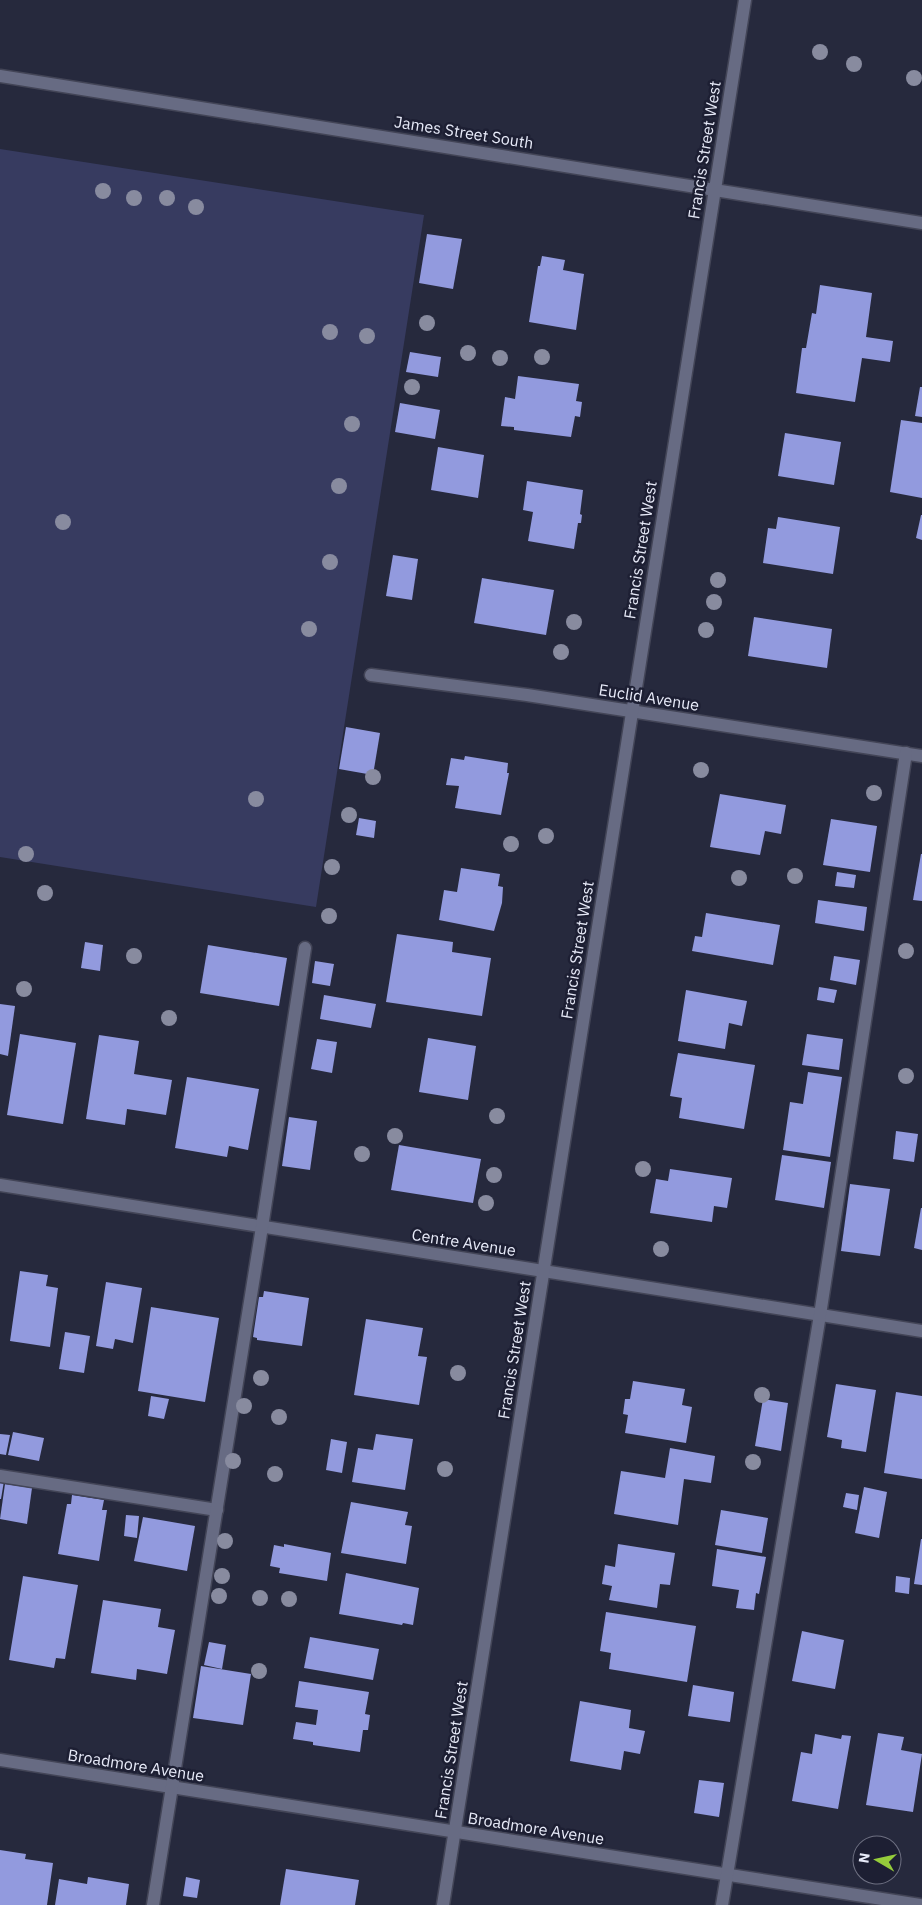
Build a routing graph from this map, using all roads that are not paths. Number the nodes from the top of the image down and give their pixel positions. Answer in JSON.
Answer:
{"nodes":[{"id":1,"x":745,"y":0,"type":"edge"},
{"id":2,"x":0,"y":76,"type":"edge"},
{"id":3,"x":714,"y":189,"type":"junction"},
{"id":4,"x":922,"y":223,"type":"edge"},
{"id":5,"x":371,"y":675,"type":"dead end"},
{"id":6,"x":632,"y":711,"type":"junction"},
{"id":7,"x":906,"y":753,"type":"junction"},
{"id":8,"x":922,"y":756,"type":"edge"},
{"id":9,"x":305,"y":948,"type":"dead end"},
{"id":10,"x":0,"y":1185,"type":"edge"},
{"id":11,"x":262,"y":1226,"type":"junction"},
{"id":12,"x":543,"y":1271,"type":"junction"},
{"id":13,"x":820,"y":1315,"type":"junction"},
{"id":14,"x":922,"y":1331,"type":"edge"},
{"id":15,"x":0,"y":1476,"type":"edge"},
{"id":16,"x":217,"y":1510,"type":"junction"},
{"id":17,"x":0,"y":1760,"type":"edge"},
{"id":18,"x":172,"y":1787,"type":"junction"},
{"id":19,"x":455,"y":1832,"type":"junction"},
{"id":20,"x":727,"y":1875,"type":"junction"},
{"id":21,"x":153,"y":1905,"type":"edge"},
{"id":22,"x":443,"y":1905,"type":"edge"},
{"id":23,"x":722,"y":1905,"type":"edge"},
{"id":24,"x":920,"y":1905,"type":"edge"}],
"edges":[{"from":1,"to":3,"type":"street","name":"Francis Street West"},
{"from":2,"to":3,"type":"street","name":"James Street South"},
{"from":3,"to":4,"type":"street","name":"James Street South"},
{"from":3,"to":6,"type":"street","name":"Francis Street West"},
{"from":5,"to":6,"type":"street","name":"Euclid Avenue"},
{"from":6,"to":7,"type":"street","name":"Euclid Avenue"},
{"from":6,"to":12,"type":"street","name":"Francis Street West"},
{"from":7,"to":8,"type":"street","name":"Euclid Avenue"},
{"from":7,"to":13,"type":"street"},
{"from":9,"to":11,"type":"street"},
{"from":10,"to":11,"type":"street","name":"Centre Avenue"},
{"from":11,"to":12,"type":"street","name":"Centre Avenue"},
{"from":11,"to":16,"type":"street"},
{"from":12,"to":13,"type":"street","name":"Centre Avenue"},
{"from":12,"to":19,"type":"street","name":"Francis Street West"},
{"from":13,"to":14,"type":"street","name":"Centre Avenue"},
{"from":13,"to":20,"type":"street"},
{"from":15,"to":16,"type":"street"},
{"from":16,"to":18,"type":"street"},
{"from":17,"to":18,"type":"street","name":"Broadmore Avenue"},
{"from":18,"to":19,"type":"street","name":"Broadmore Avenue"},
{"from":18,"to":21,"type":"street"},
{"from":19,"to":20,"type":"street","name":"Broadmore Avenue"},
{"from":19,"to":22,"type":"street","name":"Francis Street West"},
{"from":20,"to":23,"type":"street"},
{"from":20,"to":24,"type":"street","name":"Broadmore Avenue"}]}
